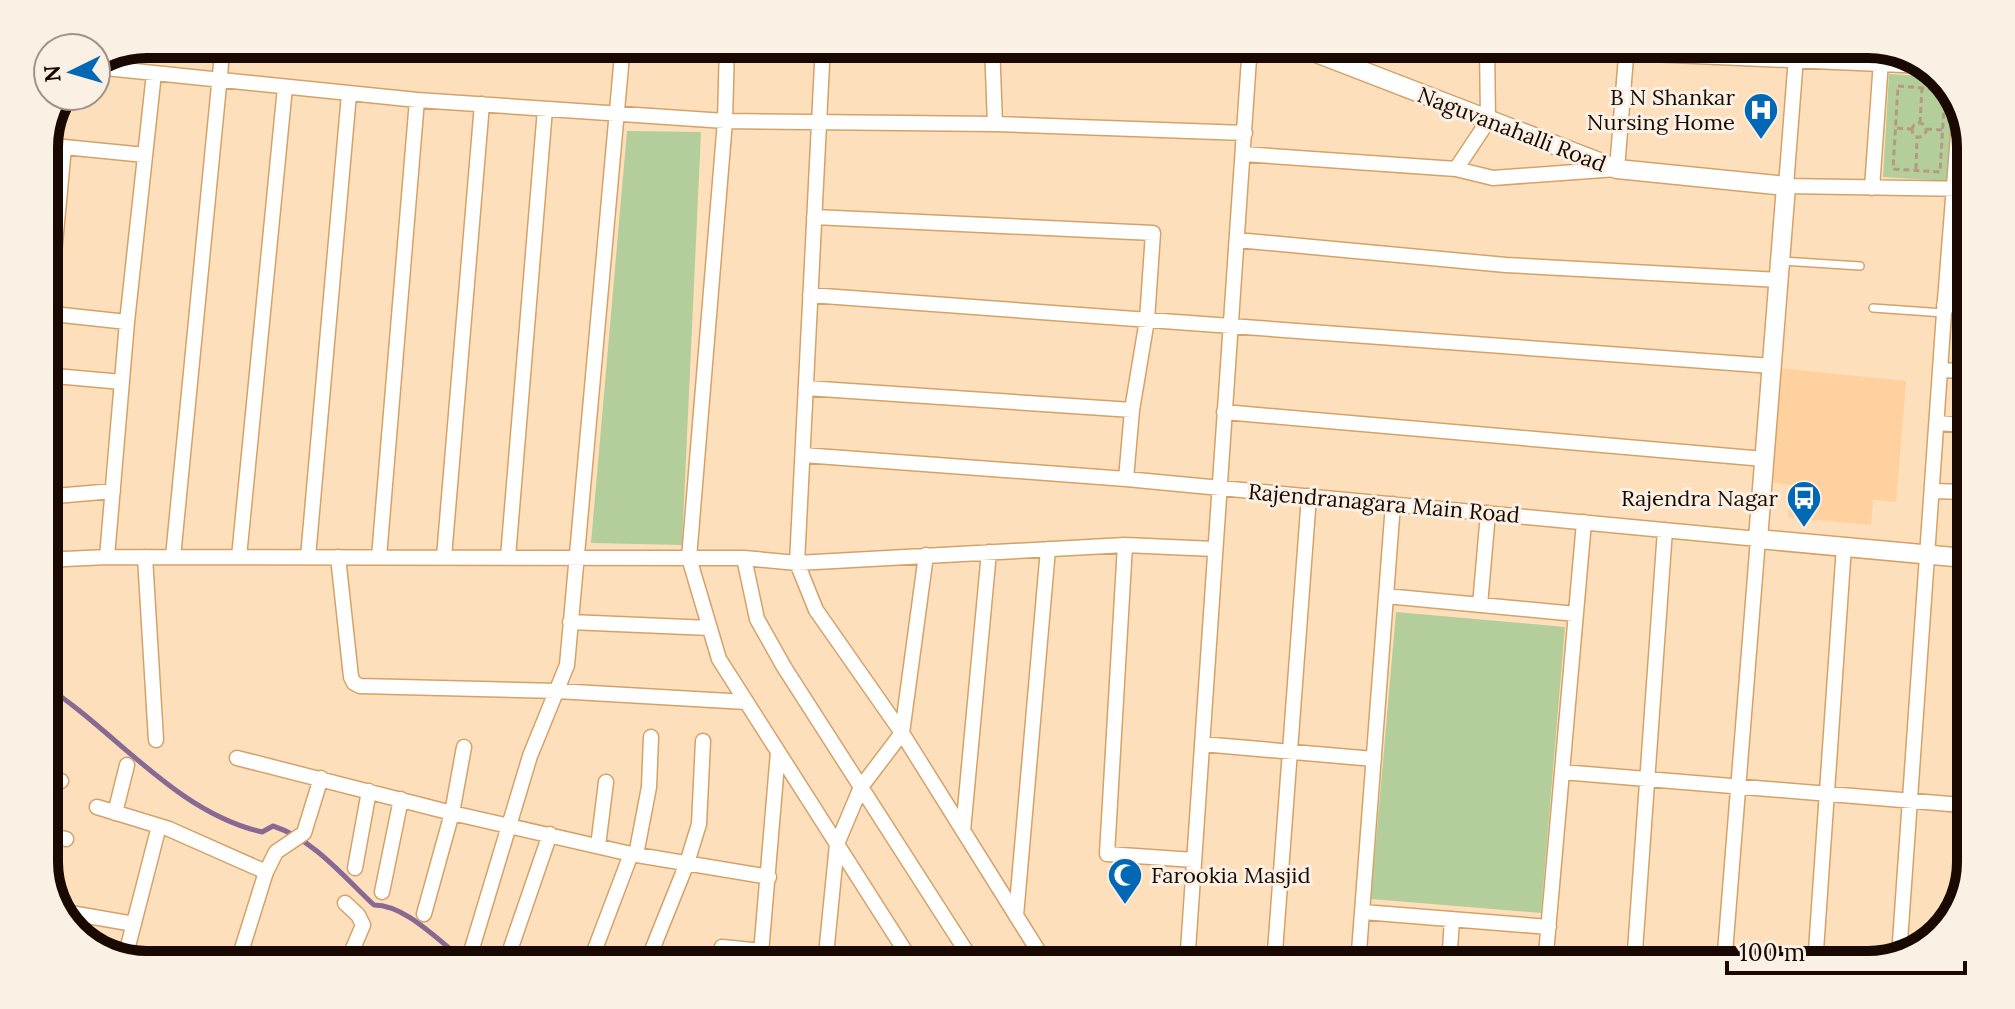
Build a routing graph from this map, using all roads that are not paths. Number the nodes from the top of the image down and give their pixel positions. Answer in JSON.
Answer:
{"nodes":[{"id":1,"x":222,"y":58,"type":"edge"},
{"id":2,"x":622,"y":58,"type":"edge"},
{"id":3,"x":727,"y":58,"type":"edge"},
{"id":4,"x":822,"y":58,"type":"edge"},
{"id":5,"x":993,"y":58,"type":"edge"},
{"id":6,"x":1249,"y":58,"type":"edge"},
{"id":7,"x":1328,"y":58,"type":"edge"},
{"id":8,"x":1487,"y":58,"type":"edge"},
{"id":9,"x":1626,"y":58,"type":"edge"},
{"id":10,"x":1754,"y":58,"type":"edge"},
{"id":11,"x":1796,"y":58,"type":"edge"},
{"id":12,"x":1882,"y":60,"type":"edge"},
{"id":13,"x":1796,"y":61,"type":"junction"},
{"id":14,"x":1882,"y":65,"type":"junction"},
{"id":15,"x":1903,"y":65,"type":"edge"},
{"id":16,"x":112,"y":69,"type":"edge"},
{"id":17,"x":154,"y":73,"type":"junction"},
{"id":18,"x":221,"y":81,"type":"junction"},
{"id":19,"x":285,"y":87,"type":"junction"},
{"id":20,"x":349,"y":94,"type":"junction"},
{"id":21,"x":417,"y":100,"type":"junction"},
{"id":22,"x":482,"y":104,"type":"junction"},
{"id":23,"x":545,"y":109,"type":"junction"},
{"id":24,"x":617,"y":114,"type":"junction"},
{"id":25,"x":820,"y":120,"type":"junction"},
{"id":26,"x":725,"y":121,"type":"junction"},
{"id":27,"x":1488,"y":121,"type":"junction"},
{"id":28,"x":995,"y":124,"type":"junction"},
{"id":29,"x":1245,"y":133,"type":"junction"},
{"id":30,"x":58,"y":146,"type":"edge"},
{"id":31,"x":64,"y":147,"type":"junction"},
{"id":32,"x":1243,"y":154,"type":"junction"},
{"id":33,"x":145,"y":155,"type":"junction"},
{"id":34,"x":1456,"y":169,"type":"junction"},
{"id":35,"x":1617,"y":169,"type":"junction"},
{"id":36,"x":1786,"y":186,"type":"junction"},
{"id":37,"x":1872,"y":188,"type":"junction"},
{"id":38,"x":1957,"y":189,"type":"edge"},
{"id":39,"x":58,"y":202,"type":"edge"},
{"id":40,"x":1957,"y":213,"type":"edge"},
{"id":41,"x":814,"y":217,"type":"junction"},
{"id":42,"x":1237,"y":240,"type":"junction"},
{"id":43,"x":1949,"y":251,"type":"junction"},
{"id":44,"x":1957,"y":251,"type":"edge"},
{"id":45,"x":1860,"y":266,"type":"dead end"},
{"id":46,"x":1779,"y":270,"type":"junction"},
{"id":47,"x":810,"y":295,"type":"junction"},
{"id":48,"x":1957,"y":307,"type":"edge"},
{"id":49,"x":1873,"y":308,"type":"dead end"},
{"id":50,"x":1944,"y":309,"type":"junction"},
{"id":51,"x":58,"y":314,"type":"edge"},
{"id":52,"x":1147,"y":320,"type":"junction"},
{"id":53,"x":127,"y":322,"type":"junction"},
{"id":54,"x":1231,"y":327,"type":"junction"},
{"id":55,"x":1772,"y":366,"type":"junction"},
{"id":56,"x":1940,"y":370,"type":"junction"},
{"id":57,"x":1957,"y":371,"type":"edge"},
{"id":58,"x":58,"y":376,"type":"edge"},
{"id":59,"x":122,"y":382,"type":"junction"},
{"id":60,"x":806,"y":388,"type":"junction"},
{"id":61,"x":1132,"y":410,"type":"junction"},
{"id":62,"x":1224,"y":412,"type":"junction"},
{"id":63,"x":1937,"y":423,"type":"junction"},
{"id":64,"x":1957,"y":424,"type":"edge"},
{"id":65,"x":803,"y":455,"type":"junction"},
{"id":66,"x":1764,"y":459,"type":"junction"},
{"id":67,"x":1126,"y":479,"type":"junction"},
{"id":68,"x":1218,"y":488,"type":"junction"},
{"id":69,"x":113,"y":491,"type":"junction"},
{"id":70,"x":1933,"y":491,"type":"junction"},
{"id":71,"x":1957,"y":492,"type":"edge"},
{"id":72,"x":58,"y":496,"type":"edge"},
{"id":73,"x":1309,"y":496,"type":"junction"},
{"id":74,"x":1393,"y":504,"type":"junction"},
{"id":75,"x":1488,"y":513,"type":"junction"},
{"id":76,"x":1584,"y":522,"type":"junction"},
{"id":77,"x":1665,"y":530,"type":"junction"},
{"id":78,"x":1758,"y":539,"type":"junction"},
{"id":79,"x":1125,"y":545,"type":"junction"},
{"id":80,"x":1844,"y":546,"type":"junction"},
{"id":81,"x":1048,"y":549,"type":"junction"},
{"id":82,"x":1214,"y":549,"type":"junction"},
{"id":83,"x":989,"y":552,"type":"junction"},
{"id":84,"x":1928,"y":554,"type":"junction"},
{"id":85,"x":926,"y":555,"type":"junction"},
{"id":86,"x":107,"y":557,"type":"junction"},
{"id":87,"x":145,"y":557,"type":"junction"},
{"id":88,"x":173,"y":557,"type":"junction"},
{"id":89,"x":239,"y":557,"type":"junction"},
{"id":90,"x":308,"y":557,"type":"junction"},
{"id":91,"x":338,"y":557,"type":"junction"},
{"id":92,"x":379,"y":557,"type":"junction"},
{"id":93,"x":444,"y":557,"type":"junction"},
{"id":94,"x":508,"y":557,"type":"junction"},
{"id":95,"x":575,"y":557,"type":"junction"},
{"id":96,"x":1957,"y":557,"type":"edge"},
{"id":97,"x":689,"y":558,"type":"junction"},
{"id":98,"x":744,"y":558,"type":"junction"},
{"id":99,"x":58,"y":559,"type":"edge"},
{"id":100,"x":797,"y":563,"type":"junction"},
{"id":101,"x":1386,"y":596,"type":"junction"},
{"id":102,"x":1480,"y":605,"type":"junction"},
{"id":103,"x":1576,"y":614,"type":"junction"},
{"id":104,"x":570,"y":622,"type":"junction"},
{"id":105,"x":710,"y":628,"type":"junction"},
{"id":106,"x":557,"y":691,"type":"junction"},
{"id":107,"x":746,"y":702,"type":"junction"},
{"id":108,"x":902,"y":733,"type":"junction"},
{"id":109,"x":651,"y":737,"type":"dead end"},
{"id":110,"x":156,"y":740,"type":"dead end"},
{"id":111,"x":703,"y":741,"type":"dead end"},
{"id":112,"x":1202,"y":744,"type":"junction"},
{"id":113,"x":464,"y":747,"type":"dead end"},
{"id":114,"x":778,"y":752,"type":"junction"},
{"id":115,"x":1290,"y":752,"type":"junction"},
{"id":116,"x":237,"y":758,"type":"dead end"},
{"id":117,"x":1374,"y":759,"type":"junction"},
{"id":118,"x":127,"y":765,"type":"dead end"},
{"id":119,"x":1562,"y":772,"type":"junction"},
{"id":120,"x":321,"y":778,"type":"junction"},
{"id":121,"x":58,"y":780,"type":"edge"},
{"id":122,"x":1648,"y":780,"type":"junction"},
{"id":123,"x":61,"y":781,"type":"dead end"},
{"id":124,"x":606,"y":782,"type":"dead end"},
{"id":125,"x":861,"y":787,"type":"junction"},
{"id":126,"x":1738,"y":787,"type":"junction"},
{"id":127,"x":369,"y":791,"type":"junction"},
{"id":128,"x":1827,"y":795,"type":"junction"},
{"id":129,"x":401,"y":799,"type":"junction"},
{"id":130,"x":1910,"y":801,"type":"junction"},
{"id":131,"x":1957,"y":805,"type":"edge"},
{"id":132,"x":97,"y":807,"type":"dead end"},
{"id":133,"x":115,"y":813,"type":"junction"},
{"id":134,"x":452,"y":813,"type":"junction"},
{"id":135,"x":511,"y":825,"type":"junction"},
{"id":136,"x":159,"y":826,"type":"junction"},
{"id":137,"x":963,"y":831,"type":"junction"},
{"id":138,"x":550,"y":834,"type":"junction"},
{"id":139,"x":58,"y":837,"type":"edge"},
{"id":140,"x":66,"y":839,"type":"dead end"},
{"id":141,"x":837,"y":844,"type":"junction"},
{"id":142,"x":598,"y":846,"type":"junction"},
{"id":143,"x":633,"y":854,"type":"junction"},
{"id":144,"x":1194,"y":860,"type":"junction"},
{"id":145,"x":687,"y":863,"type":"junction"},
{"id":146,"x":355,"y":868,"type":"dead end"},
{"id":147,"x":266,"y":872,"type":"junction"},
{"id":148,"x":769,"y":877,"type":"junction"},
{"id":149,"x":382,"y":892,"type":"dead end"},
{"id":150,"x":345,"y":903,"type":"dead end"},
{"id":151,"x":1363,"y":912,"type":"junction"},
{"id":152,"x":75,"y":914,"type":"edge"},
{"id":153,"x":424,"y":914,"type":"dead end"},
{"id":154,"x":1016,"y":916,"type":"junction"},
{"id":155,"x":1452,"y":919,"type":"junction"},
{"id":156,"x":134,"y":924,"type":"junction"},
{"id":157,"x":1549,"y":927,"type":"junction"},
{"id":158,"x":1900,"y":945,"type":"edge"},
{"id":159,"x":128,"y":948,"type":"edge"},
{"id":160,"x":241,"y":951,"type":"edge"},
{"id":161,"x":352,"y":951,"type":"edge"},
{"id":162,"x":471,"y":951,"type":"edge"},
{"id":163,"x":510,"y":951,"type":"edge"},
{"id":164,"x":595,"y":951,"type":"edge"},
{"id":165,"x":652,"y":951,"type":"edge"},
{"id":166,"x":762,"y":951,"type":"edge"},
{"id":167,"x":826,"y":951,"type":"edge"},
{"id":168,"x":905,"y":951,"type":"edge"},
{"id":169,"x":966,"y":951,"type":"edge"},
{"id":170,"x":1038,"y":951,"type":"edge"},
{"id":171,"x":1188,"y":951,"type":"edge"},
{"id":172,"x":1275,"y":951,"type":"edge"},
{"id":173,"x":1359,"y":951,"type":"edge"},
{"id":174,"x":1450,"y":951,"type":"edge"},
{"id":175,"x":1546,"y":951,"type":"edge"},
{"id":176,"x":1635,"y":951,"type":"edge"},
{"id":177,"x":1725,"y":951,"type":"edge"},
{"id":178,"x":1816,"y":951,"type":"edge"}],
"edges":[{"from":1,"to":18,"type":"street"},
{"from":2,"to":24,"type":"street"},
{"from":3,"to":26,"type":"street"},
{"from":4,"to":25,"type":"street"},
{"from":5,"to":28,"type":"street"},
{"from":6,"to":29,"type":"street"},
{"from":7,"to":27,"type":"street","name":"Naguvanahalli Road"},
{"from":8,"to":27,"type":"street"},
{"from":9,"to":35,"type":"street"},
{"from":10,"to":13,"type":"street"},
{"from":11,"to":13,"type":"street"},
{"from":12,"to":14,"type":"street"},
{"from":13,"to":14,"type":"street"},
{"from":13,"to":36,"type":"street"},
{"from":14,"to":15,"type":"street"},
{"from":14,"to":37,"type":"street"},
{"from":16,"to":17,"type":"street"},
{"from":17,"to":18,"type":"street"},
{"from":17,"to":33,"type":"street"},
{"from":18,"to":19,"type":"street"},
{"from":18,"to":88,"type":"street"},
{"from":19,"to":20,"type":"street"},
{"from":19,"to":89,"type":"street"},
{"from":20,"to":21,"type":"street"},
{"from":20,"to":90,"type":"street"},
{"from":21,"to":22,"type":"street"},
{"from":21,"to":92,"type":"street"},
{"from":22,"to":23,"type":"street"},
{"from":22,"to":93,"type":"street"},
{"from":23,"to":24,"type":"street"},
{"from":23,"to":94,"type":"street"},
{"from":24,"to":26,"type":"street"},
{"from":24,"to":95,"type":"street"},
{"from":25,"to":26,"type":"street"},
{"from":25,"to":28,"type":"street"},
{"from":25,"to":41,"type":"street"},
{"from":26,"to":97,"type":"street"},
{"from":27,"to":34,"type":"street"},
{"from":27,"to":35,"type":"street","name":"Naguvanahalli Road"},
{"from":28,"to":29,"type":"street"},
{"from":29,"to":32,"type":"street"},
{"from":30,"to":31,"type":"street"},
{"from":31,"to":33,"type":"street"},
{"from":31,"to":39,"type":"street"},
{"from":32,"to":34,"type":"street"},
{"from":32,"to":42,"type":"street"},
{"from":33,"to":53,"type":"street"},
{"from":34,"to":35,"type":"street"},
{"from":35,"to":36,"type":"street","name":"Naguvanahalli Road"},
{"from":36,"to":37,"type":"street"},
{"from":36,"to":46,"type":"street"},
{"from":37,"to":38,"type":"street"},
{"from":40,"to":43,"type":"street"},
{"from":41,"to":47,"type":"street"},
{"from":41,"to":52,"type":"street"},
{"from":42,"to":46,"type":"street"},
{"from":42,"to":54,"type":"street"},
{"from":43,"to":44,"type":"street"},
{"from":43,"to":50,"type":"street"},
{"from":45,"to":46,"type":"lane"},
{"from":46,"to":55,"type":"street"},
{"from":47,"to":52,"type":"street"},
{"from":47,"to":60,"type":"street"},
{"from":48,"to":50,"type":"street"},
{"from":49,"to":50,"type":"lane"},
{"from":50,"to":56,"type":"street"},
{"from":51,"to":53,"type":"street"},
{"from":52,"to":54,"type":"street"},
{"from":52,"to":61,"type":"street"},
{"from":53,"to":59,"type":"street"},
{"from":54,"to":55,"type":"street"},
{"from":54,"to":62,"type":"street"},
{"from":55,"to":66,"type":"street"},
{"from":56,"to":57,"type":"street"},
{"from":56,"to":63,"type":"street"},
{"from":58,"to":59,"type":"street"},
{"from":59,"to":69,"type":"street"},
{"from":60,"to":61,"type":"street"},
{"from":60,"to":65,"type":"street"},
{"from":61,"to":67,"type":"street"},
{"from":62,"to":66,"type":"street"},
{"from":62,"to":68,"type":"street"},
{"from":63,"to":64,"type":"street"},
{"from":63,"to":70,"type":"street"},
{"from":65,"to":67,"type":"street","name":"Rajendranagara Main Road"},
{"from":65,"to":100,"type":"street"},
{"from":66,"to":78,"type":"street"},
{"from":67,"to":68,"type":"street","name":"Rajendranagara Main Road"},
{"from":68,"to":73,"type":"street","name":"Rajendranagara Main Road"},
{"from":68,"to":82,"type":"street"},
{"from":69,"to":72,"type":"street"},
{"from":69,"to":86,"type":"street"},
{"from":70,"to":71,"type":"street"},
{"from":70,"to":84,"type":"street"},
{"from":73,"to":74,"type":"street","name":"Rajendranagara Main Road"},
{"from":73,"to":115,"type":"street"},
{"from":74,"to":75,"type":"street","name":"Rajendranagara Main Road"},
{"from":74,"to":101,"type":"street"},
{"from":75,"to":76,"type":"street","name":"Rajendranagara Main Road"},
{"from":75,"to":102,"type":"street"},
{"from":76,"to":77,"type":"street","name":"Rajendranagara Main Road"},
{"from":76,"to":103,"type":"street"},
{"from":77,"to":78,"type":"street","name":"Rajendranagara Main Road"},
{"from":77,"to":122,"type":"street"},
{"from":78,"to":80,"type":"street","name":"Rajendranagara Main Road"},
{"from":78,"to":126,"type":"street"},
{"from":79,"to":81,"type":"street"},
{"from":79,"to":82,"type":"street"},
{"from":79,"to":144,"type":"street"},
{"from":80,"to":84,"type":"street","name":"Rajendranagara Main Road"},
{"from":80,"to":128,"type":"street"},
{"from":81,"to":83,"type":"street"},
{"from":81,"to":154,"type":"street"},
{"from":82,"to":112,"type":"street"},
{"from":83,"to":85,"type":"street"},
{"from":83,"to":137,"type":"street"},
{"from":84,"to":96,"type":"street","name":"Rajendranagara Main Road"},
{"from":84,"to":130,"type":"street"},
{"from":85,"to":100,"type":"street"},
{"from":85,"to":108,"type":"street"},
{"from":86,"to":87,"type":"street"},
{"from":86,"to":99,"type":"street"},
{"from":87,"to":88,"type":"street"},
{"from":87,"to":110,"type":"street"},
{"from":88,"to":89,"type":"street"},
{"from":89,"to":90,"type":"street"},
{"from":90,"to":91,"type":"street"},
{"from":91,"to":92,"type":"street"},
{"from":91,"to":106,"type":"street"},
{"from":92,"to":93,"type":"street"},
{"from":93,"to":94,"type":"street"},
{"from":94,"to":95,"type":"street"},
{"from":95,"to":97,"type":"street"},
{"from":95,"to":104,"type":"street"},
{"from":97,"to":98,"type":"street"},
{"from":97,"to":105,"type":"street"},
{"from":98,"to":100,"type":"street"},
{"from":98,"to":125,"type":"street"},
{"from":100,"to":108,"type":"street"},
{"from":101,"to":102,"type":"street"},
{"from":101,"to":117,"type":"street"},
{"from":102,"to":103,"type":"street"},
{"from":103,"to":119,"type":"street"},
{"from":104,"to":105,"type":"street"},
{"from":104,"to":106,"type":"street"},
{"from":105,"to":107,"type":"street"},
{"from":106,"to":107,"type":"street"},
{"from":106,"to":135,"type":"street"},
{"from":107,"to":114,"type":"street"},
{"from":108,"to":125,"type":"street"},
{"from":108,"to":137,"type":"street"},
{"from":109,"to":143,"type":"street"},
{"from":111,"to":145,"type":"street"},
{"from":112,"to":115,"type":"street"},
{"from":112,"to":144,"type":"street"},
{"from":113,"to":134,"type":"street"},
{"from":114,"to":141,"type":"street"},
{"from":114,"to":148,"type":"street"},
{"from":115,"to":117,"type":"street"},
{"from":115,"to":172,"type":"street"},
{"from":116,"to":120,"type":"street"},
{"from":117,"to":151,"type":"street"},
{"from":118,"to":133,"type":"street"},
{"from":119,"to":122,"type":"street"},
{"from":119,"to":157,"type":"street"},
{"from":120,"to":127,"type":"street"},
{"from":120,"to":147,"type":"street"},
{"from":121,"to":123,"type":"street"},
{"from":122,"to":126,"type":"street"},
{"from":122,"to":176,"type":"street"},
{"from":124,"to":142,"type":"street"},
{"from":125,"to":141,"type":"street"},
{"from":125,"to":169,"type":"street"},
{"from":126,"to":128,"type":"street"},
{"from":126,"to":177,"type":"street"},
{"from":127,"to":129,"type":"street"},
{"from":127,"to":146,"type":"street"},
{"from":128,"to":130,"type":"street"},
{"from":128,"to":178,"type":"street"},
{"from":129,"to":134,"type":"street"},
{"from":129,"to":149,"type":"street"},
{"from":130,"to":131,"type":"street"},
{"from":130,"to":158,"type":"street"},
{"from":132,"to":133,"type":"street"},
{"from":133,"to":136,"type":"street"},
{"from":134,"to":135,"type":"street"},
{"from":134,"to":153,"type":"street"},
{"from":135,"to":138,"type":"street"},
{"from":135,"to":162,"type":"street"},
{"from":136,"to":147,"type":"street"},
{"from":136,"to":156,"type":"street"},
{"from":137,"to":154,"type":"street"},
{"from":138,"to":142,"type":"street"},
{"from":138,"to":163,"type":"street"},
{"from":139,"to":140,"type":"street"},
{"from":141,"to":167,"type":"street"},
{"from":141,"to":168,"type":"street"},
{"from":142,"to":143,"type":"street"},
{"from":143,"to":145,"type":"street"},
{"from":143,"to":164,"type":"street"},
{"from":144,"to":171,"type":"street"},
{"from":145,"to":148,"type":"street"},
{"from":145,"to":165,"type":"street"},
{"from":147,"to":160,"type":"street"},
{"from":148,"to":166,"type":"street"},
{"from":150,"to":161,"type":"street"},
{"from":151,"to":155,"type":"street"},
{"from":151,"to":173,"type":"street"},
{"from":152,"to":156,"type":"street"},
{"from":154,"to":170,"type":"street"},
{"from":155,"to":157,"type":"street"},
{"from":155,"to":174,"type":"street"},
{"from":156,"to":159,"type":"street"},
{"from":157,"to":175,"type":"street"}]}
